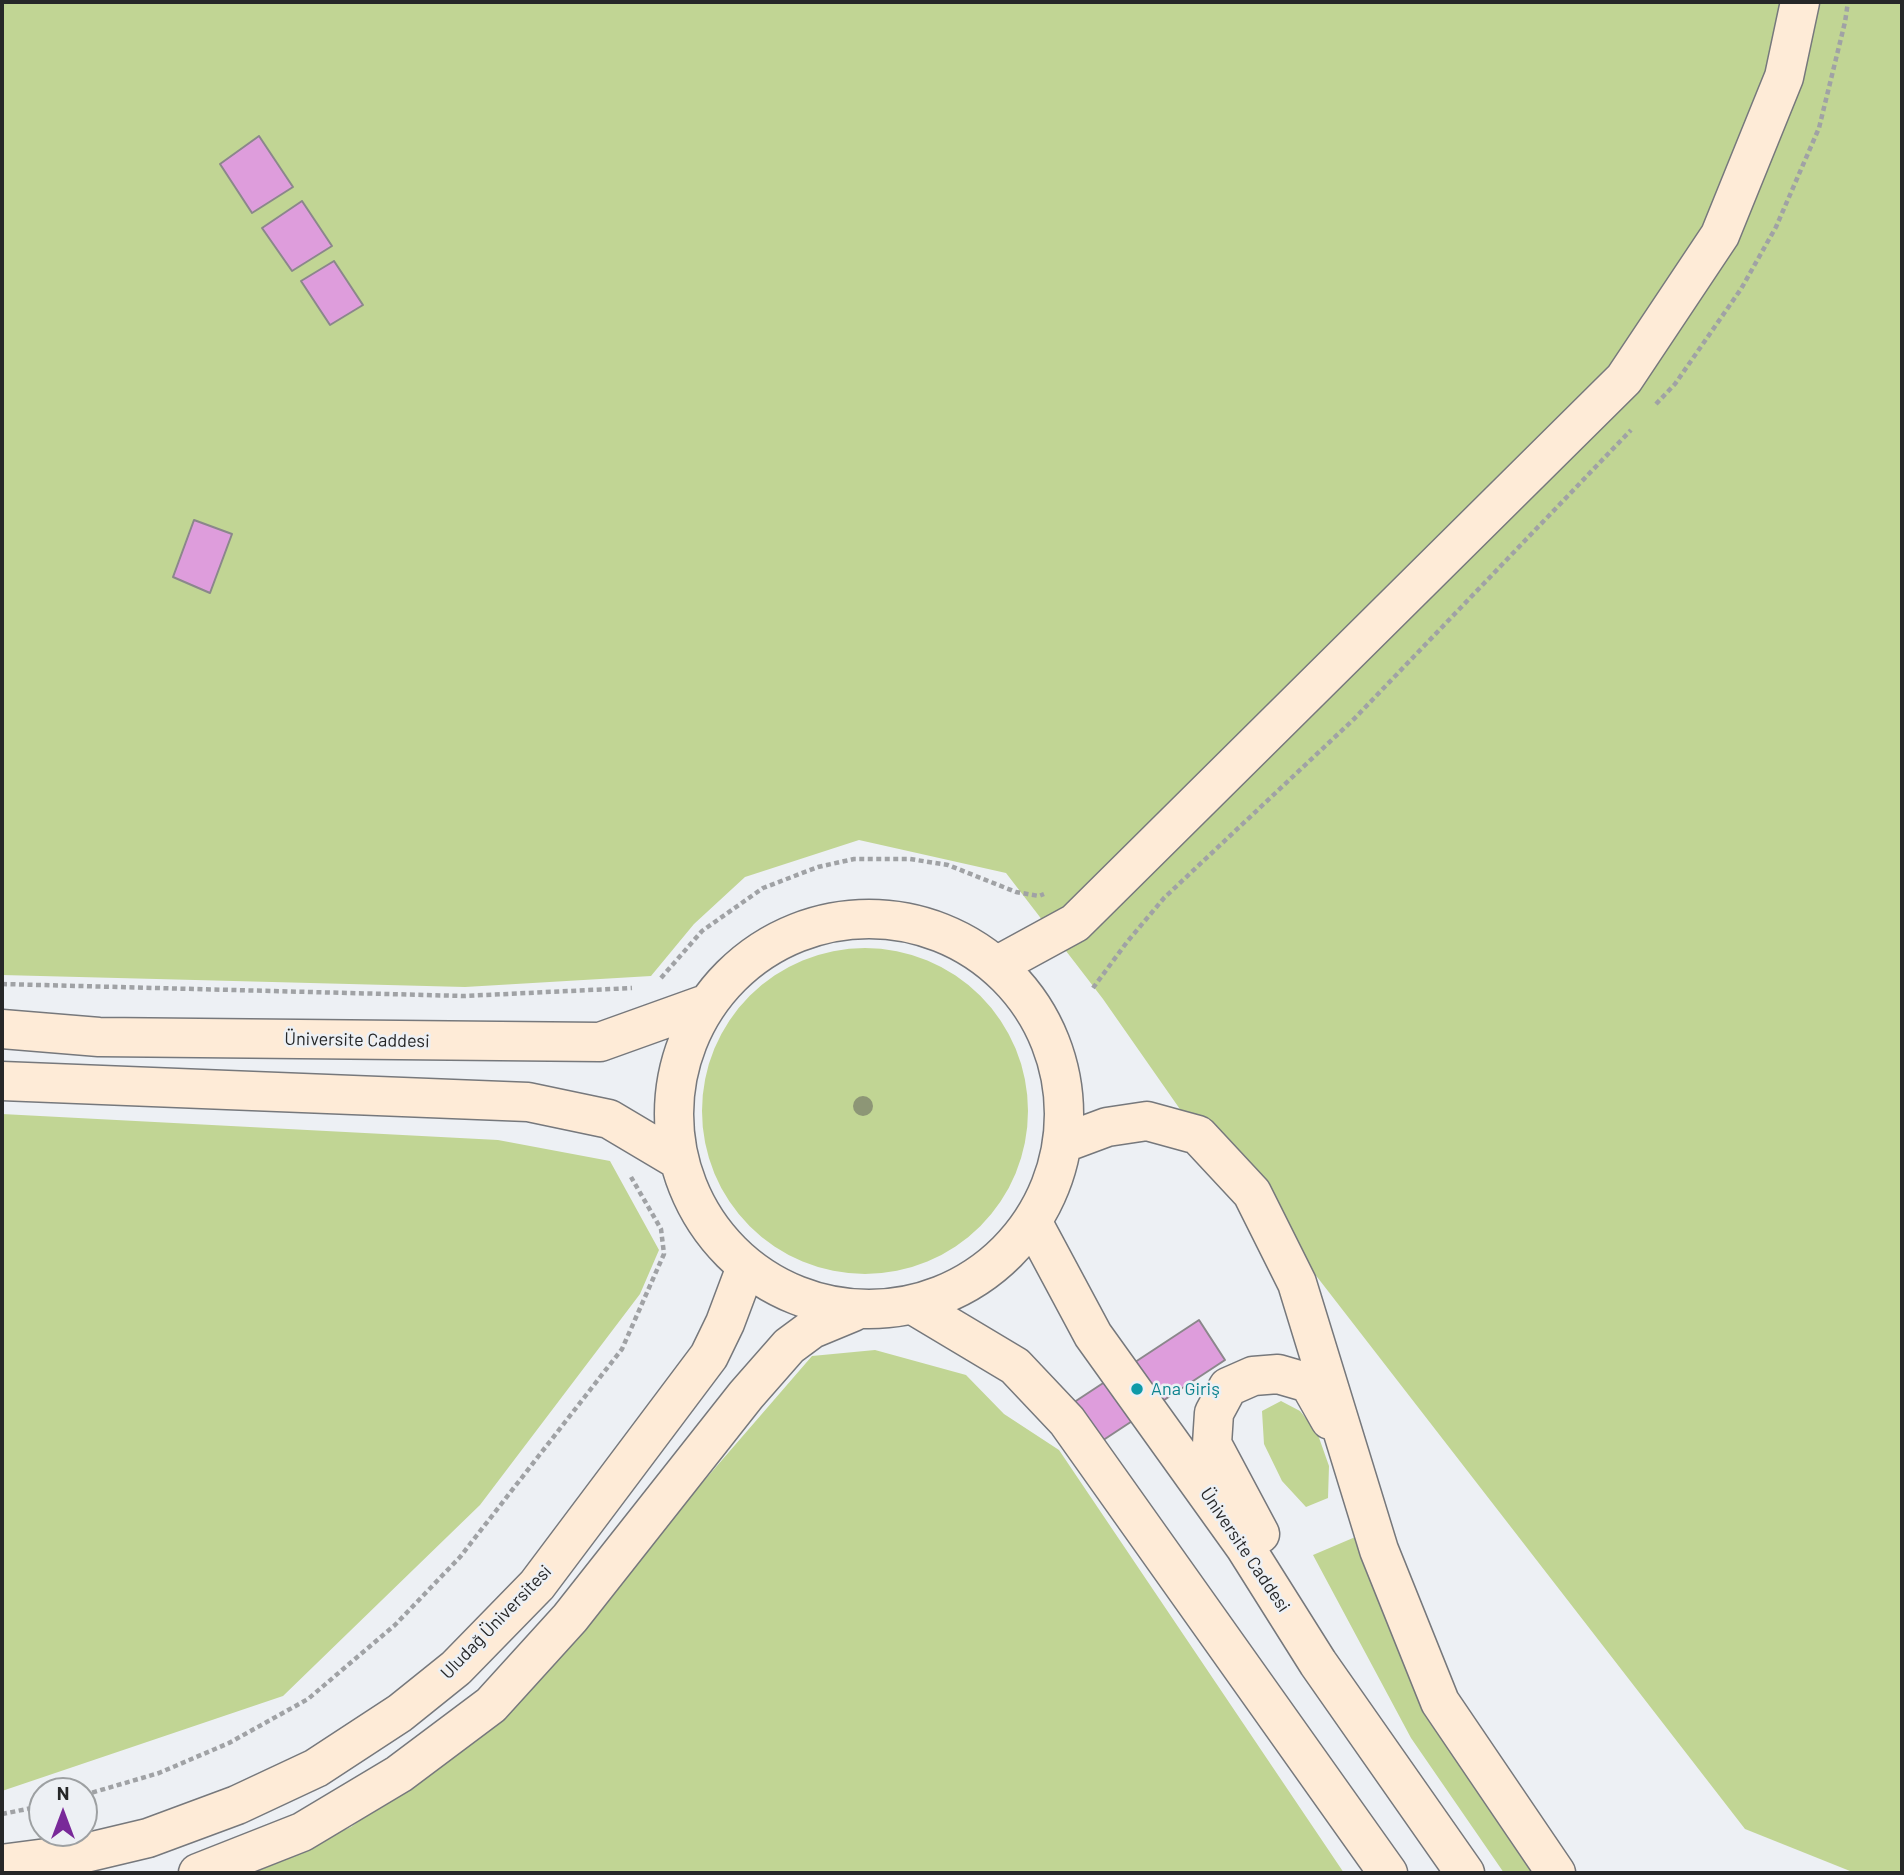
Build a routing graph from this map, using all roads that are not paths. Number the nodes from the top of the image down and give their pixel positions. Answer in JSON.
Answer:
{"nodes":[{"id":1,"x":1800,"y":2,"type":"edge"},
{"id":2,"x":998,"y":965,"type":"junction"},
{"id":3,"x":706,"y":1004,"type":"junction"},
{"id":4,"x":2,"y":1029,"type":"edge"},
{"id":5,"x":2,"y":1081,"type":"edge"},
{"id":6,"x":1064,"y":1143,"type":"junction"},
{"id":7,"x":678,"y":1160,"type":"junction"},
{"id":8,"x":1033,"y":1223,"type":"junction"},
{"id":9,"x":746,"y":1267,"type":"junction"},
{"id":10,"x":914,"y":1305,"type":"junction"},
{"id":11,"x":853,"y":1312,"type":"junction"},
{"id":12,"x":1350,"y":1455,"type":"junction"},
{"id":13,"x":1318,"y":1663,"type":"junction"},
{"id":14,"x":2,"y":1864,"type":"edge"},
{"id":15,"x":198,"y":1873,"type":"edge"},
{"id":16,"x":1388,"y":1873,"type":"edge"},
{"id":17,"x":1465,"y":1873,"type":"edge"},
{"id":18,"x":1556,"y":1873,"type":"edge"}],
"edges":[{"from":1,"to":2,"type":"main road"},
{"from":2,"to":3,"type":"main road"},
{"from":2,"to":6,"type":"main road"},
{"from":3,"to":4,"type":"main road","name":"Üniversite Caddesi"},
{"from":3,"to":7,"type":"main road"},
{"from":5,"to":7,"type":"main road"},
{"from":6,"to":8,"type":"main road"},
{"from":6,"to":12,"type":"main road"},
{"from":7,"to":9,"type":"main road"},
{"from":8,"to":10,"type":"main road"},
{"from":8,"to":13,"type":"main road","name":"Üniversite Caddesi"},
{"from":9,"to":11,"type":"main road"},
{"from":9,"to":14,"type":"main road","name":"Uludağ Üniversitesi"},
{"from":10,"to":11,"type":"main road"},
{"from":10,"to":16,"type":"main road"},
{"from":11,"to":15,"type":"main road"},
{"from":12,"to":13,"type":"main road"},
{"from":12,"to":18,"type":"main road"},
{"from":13,"to":17,"type":"main road","name":"Üniversite Caddesi"}]}
